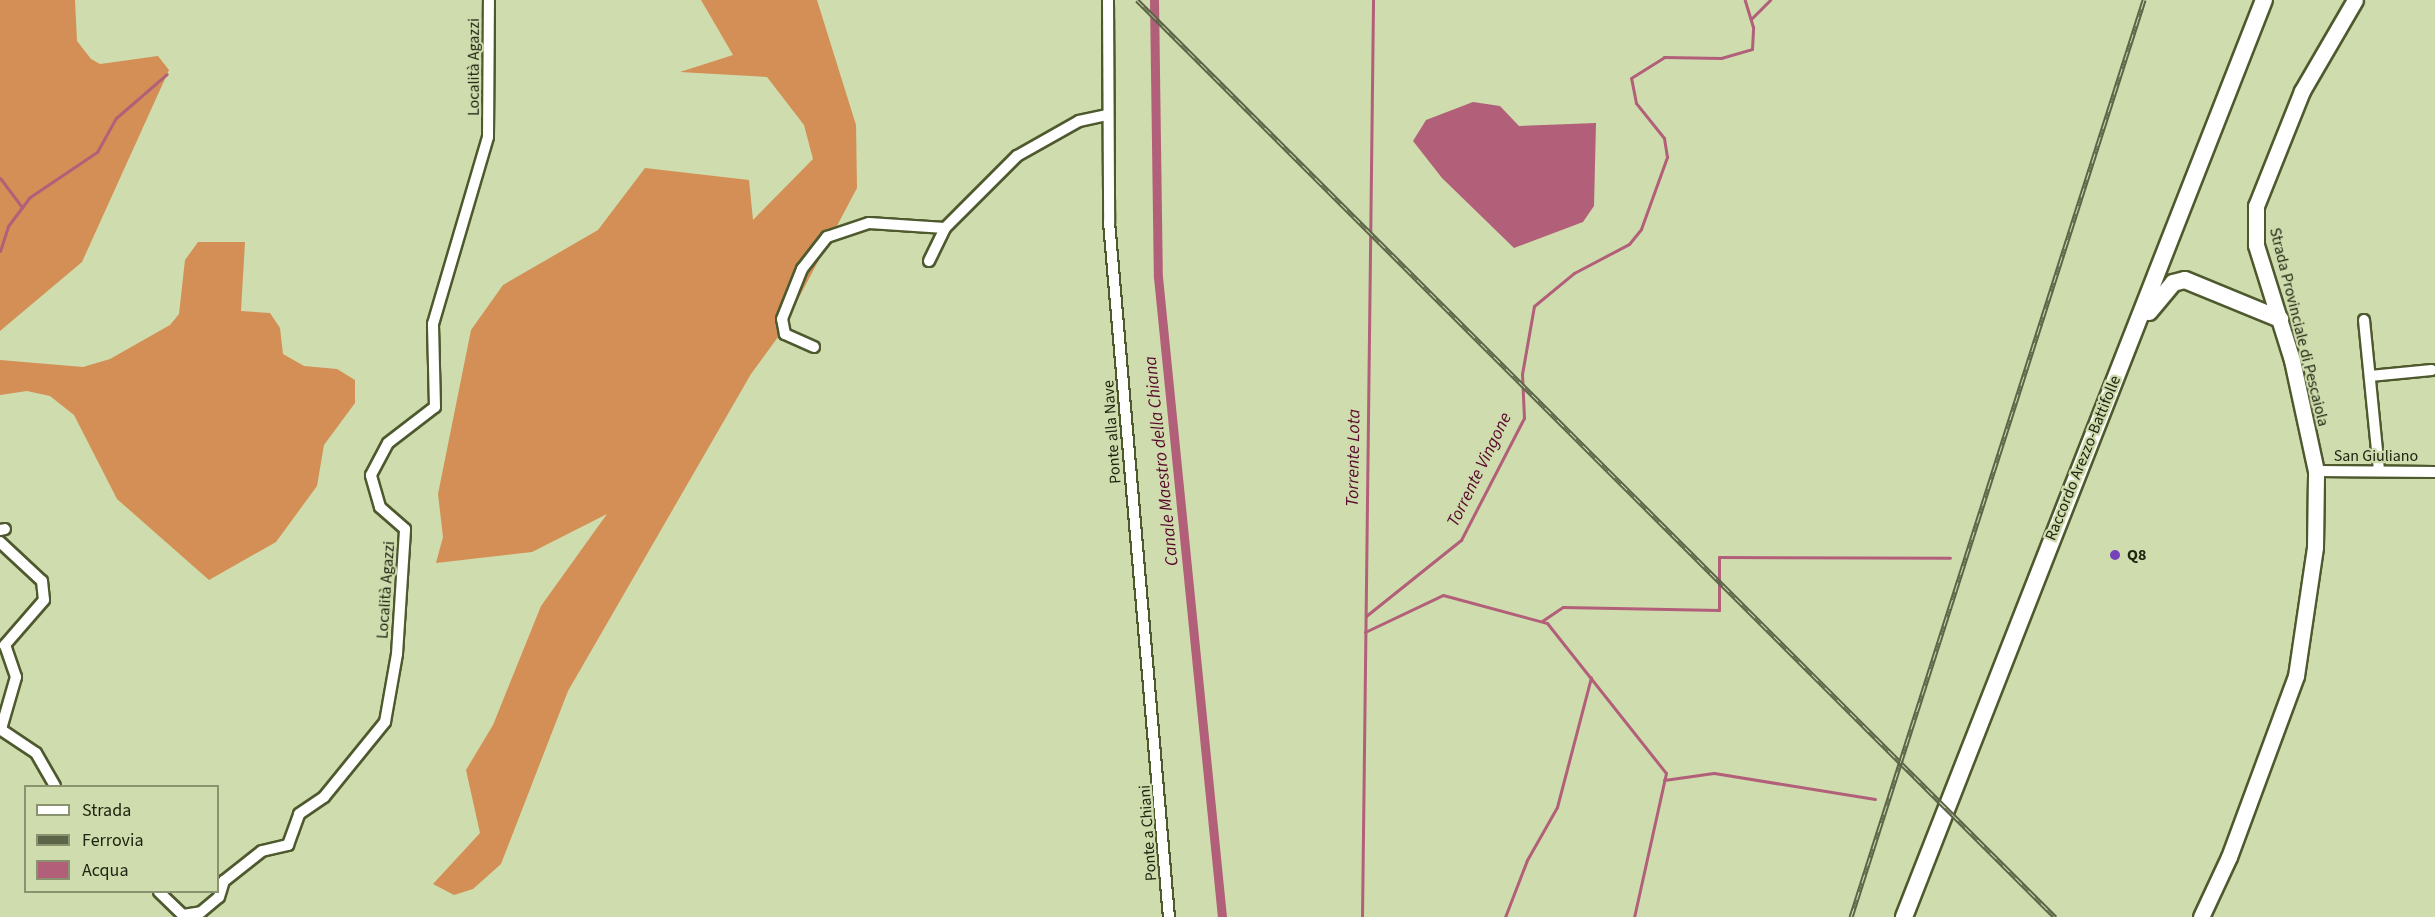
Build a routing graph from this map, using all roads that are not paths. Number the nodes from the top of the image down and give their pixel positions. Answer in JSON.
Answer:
{"nodes":[{"id":1,"x":489,"y":0,"type":"edge"},
{"id":2,"x":1108,"y":0,"type":"edge"},
{"id":3,"x":2264,"y":0,"type":"edge"},
{"id":4,"x":2355,"y":0,"type":"edge"},
{"id":5,"x":1107,"y":115,"type":"junction"},
{"id":6,"x":945,"y":228,"type":"junction"},
{"id":7,"x":929,"y":261,"type":"dead end"},
{"id":8,"x":2280,"y":320,"type":"junction"},
{"id":9,"x":2364,"y":320,"type":"dead end"},
{"id":10,"x":2132,"y":337,"type":"junction"},
{"id":11,"x":814,"y":347,"type":"dead end"},
{"id":12,"x":2432,"y":370,"type":"dead end"},
{"id":13,"x":2370,"y":376,"type":"junction"},
{"id":14,"x":2379,"y":470,"type":"junction"},
{"id":15,"x":2316,"y":471,"type":"junction"},
{"id":16,"x":2435,"y":472,"type":"edge"},
{"id":17,"x":0,"y":542,"type":"edge"},
{"id":18,"x":1,"y":729,"type":"edge"},
{"id":19,"x":1156,"y":747,"type":"joint"},
{"id":20,"x":54,"y":785,"type":"edge"},
{"id":21,"x":161,"y":893,"type":"edge"},
{"id":22,"x":1169,"y":917,"type":"edge"},
{"id":23,"x":1904,"y":917,"type":"edge"},
{"id":24,"x":2201,"y":917,"type":"edge"}],
"edges":[{"from":1,"to":21,"type":"street","name":"Località Agazzi"},
{"from":2,"to":5,"type":"street","name":"Ponte alla Nave"},
{"from":3,"to":10,"type":"main road","name":"Raccordo Arezzo-Battifolle"},
{"from":4,"to":8,"type":"main road","name":"Strada Provinciale di Pescaiola"},
{"from":5,"to":6,"type":"street"},
{"from":5,"to":19,"type":"street","name":"Ponte alla Nave"},
{"from":6,"to":7,"type":"street"},
{"from":6,"to":11,"type":"street"},
{"from":8,"to":10,"type":"main road"},
{"from":8,"to":15,"type":"main road","name":"Strada Provinciale di Pescaiola"},
{"from":9,"to":13,"type":"street"},
{"from":10,"to":23,"type":"main road","name":"Raccordo Arezzo-Battifolle"},
{"from":12,"to":13,"type":"street"},
{"from":13,"to":14,"type":"street"},
{"from":14,"to":15,"type":"street","name":"San Giuliano"},
{"from":14,"to":16,"type":"street","name":"San Giuliano"},
{"from":15,"to":24,"type":"main road","name":"Strada Provinciale di Pescaiola"},
{"from":17,"to":18,"type":"street"},
{"from":18,"to":20,"type":"street"},
{"from":19,"to":22,"type":"street","name":"Ponte a Chiani"}]}
